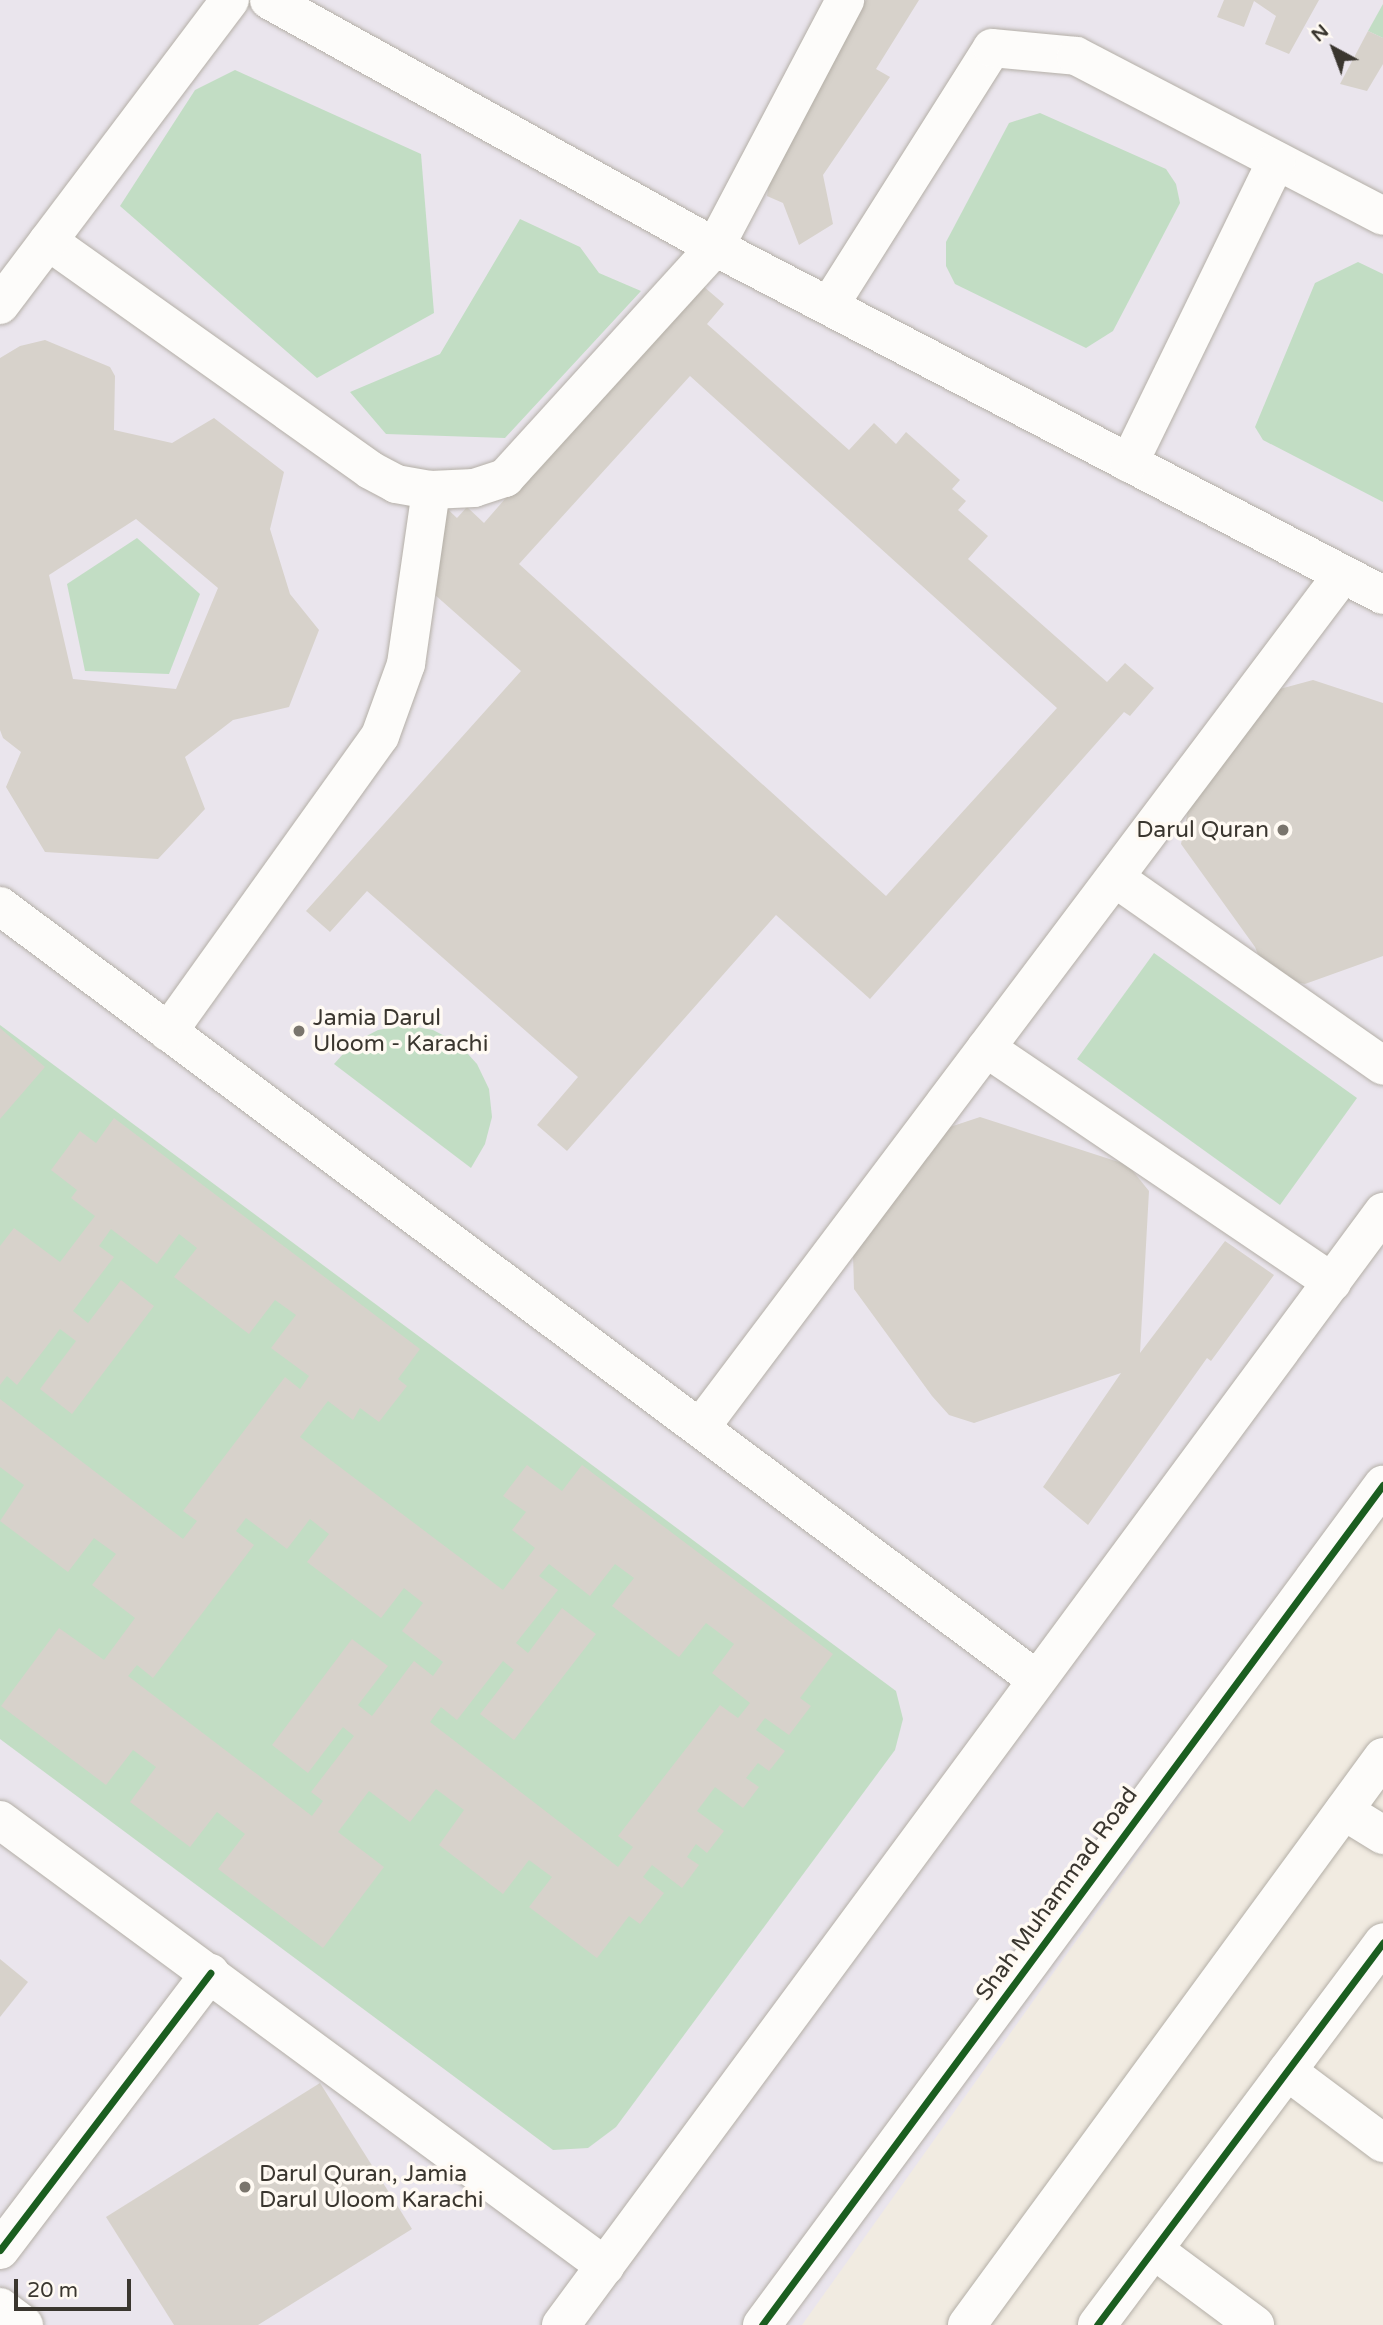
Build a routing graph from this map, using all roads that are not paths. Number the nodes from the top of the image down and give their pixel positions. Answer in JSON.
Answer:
{"nodes":[{"id":1,"x":230,"y":0,"type":"edge"},
{"id":2,"x":269,"y":0,"type":"edge"},
{"id":3,"x":845,"y":0,"type":"edge"},
{"id":4,"x":1276,"y":161,"type":"junction"},
{"id":5,"x":1383,"y":216,"type":"edge"},
{"id":6,"x":48,"y":241,"type":"junction"},
{"id":7,"x":715,"y":247,"type":"junction"},
{"id":8,"x":0,"y":305,"type":"edge"},
{"id":9,"x":829,"y":306,"type":"junction"},
{"id":10,"x":1129,"y":463,"type":"junction"},
{"id":11,"x":432,"y":490,"type":"junction"},
{"id":12,"x":1342,"y":575,"type":"junction"},
{"id":13,"x":1383,"y":595,"type":"edge"},
{"id":14,"x":1115,"y":877,"type":"junction"},
{"id":15,"x":0,"y":906,"type":"edge"},
{"id":16,"x":168,"y":1032,"type":"junction"},
{"id":17,"x":986,"y":1048,"type":"junction"},
{"id":18,"x":1383,"y":1066,"type":"edge"},
{"id":19,"x":1383,"y":1212,"type":"edge"},
{"id":20,"x":1332,"y":1282,"type":"junction"},
{"id":21,"x":700,"y":1428,"type":"junction"},
{"id":22,"x":1383,"y":1485,"type":"edge"},
{"id":23,"x":1036,"y":1679,"type":"junction"},
{"id":24,"x":1383,"y":1757,"type":"edge"},
{"id":25,"x":1344,"y":1811,"type":"junction"},
{"id":26,"x":0,"y":1820,"type":"edge"},
{"id":27,"x":1383,"y":1835,"type":"edge"},
{"id":28,"x":1383,"y":1942,"type":"edge"},
{"id":29,"x":210,"y":1973,"type":"junction"},
{"id":30,"x":1287,"y":2071,"type":"junction"},
{"id":31,"x":1383,"y":2143,"type":"edge"},
{"id":32,"x":0,"y":2250,"type":"edge"},
{"id":33,"x":1153,"y":2250,"type":"junction"},
{"id":34,"x":605,"y":2266,"type":"junction"},
{"id":35,"x":0,"y":2307,"type":"edge"},
{"id":36,"x":24,"y":2325,"type":"edge"},
{"id":37,"x":561,"y":2325,"type":"edge"},
{"id":38,"x":762,"y":2325,"type":"edge"},
{"id":39,"x":967,"y":2325,"type":"edge"},
{"id":40,"x":1097,"y":2325,"type":"edge"},
{"id":41,"x":1255,"y":2325,"type":"edge"}],
"edges":[{"from":1,"to":6,"type":"street"},
{"from":2,"to":7,"type":"street"},
{"from":3,"to":7,"type":"street"},
{"from":4,"to":5,"type":"street"},
{"from":4,"to":9,"type":"street"},
{"from":4,"to":10,"type":"street"},
{"from":6,"to":8,"type":"street"},
{"from":6,"to":11,"type":"street"},
{"from":7,"to":9,"type":"street"},
{"from":7,"to":11,"type":"street"},
{"from":9,"to":10,"type":"street"},
{"from":10,"to":12,"type":"street"},
{"from":11,"to":16,"type":"street"},
{"from":12,"to":13,"type":"street"},
{"from":12,"to":14,"type":"street"},
{"from":14,"to":17,"type":"street"},
{"from":14,"to":18,"type":"street"},
{"from":15,"to":16,"type":"street"},
{"from":16,"to":21,"type":"street"},
{"from":17,"to":20,"type":"street"},
{"from":17,"to":21,"type":"street"},
{"from":19,"to":20,"type":"street"},
{"from":20,"to":23,"type":"street"},
{"from":21,"to":23,"type":"street"},
{"from":22,"to":38,"type":"street","name":"Shah Muhammad Road"},
{"from":23,"to":34,"type":"street"},
{"from":24,"to":25,"type":"street"},
{"from":25,"to":27,"type":"street"},
{"from":25,"to":39,"type":"street"},
{"from":26,"to":29,"type":"street"},
{"from":28,"to":30,"type":"street"},
{"from":29,"to":32,"type":"street"},
{"from":29,"to":34,"type":"street"},
{"from":30,"to":31,"type":"street"},
{"from":30,"to":33,"type":"street"},
{"from":33,"to":40,"type":"street"},
{"from":33,"to":41,"type":"street"},
{"from":34,"to":37,"type":"street"},
{"from":35,"to":36,"type":"street"}]}
